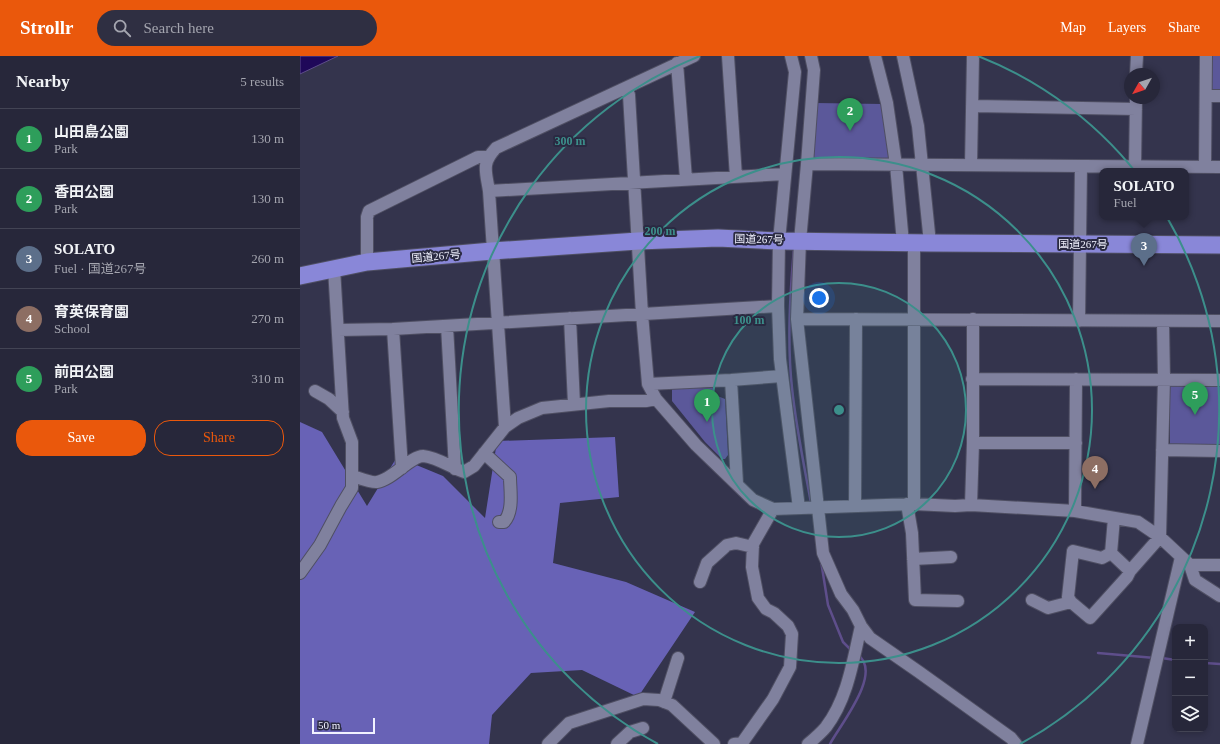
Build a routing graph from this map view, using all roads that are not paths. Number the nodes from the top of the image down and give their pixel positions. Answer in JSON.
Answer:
{"nodes":[{"id":1,"x":694,"y":56,"type":"edge"},
{"id":2,"x":728,"y":56,"type":"edge"},
{"id":3,"x":791,"y":56,"type":"edge"},
{"id":4,"x":811,"y":56,"type":"edge"},
{"id":5,"x":875,"y":56,"type":"edge"},
{"id":6,"x":903,"y":56,"type":"edge"},
{"id":7,"x":973,"y":56,"type":"edge"},
{"id":8,"x":1136,"y":56,"type":"edge"},
{"id":9,"x":1206,"y":56,"type":"edge"},
{"id":10,"x":677,"y":63,"type":"junction"},
{"id":11,"x":1136,"y":68,"type":"edge"},
{"id":12,"x":627,"y":88,"type":"junction"},
{"id":13,"x":1207,"y":96,"type":"junction"},
{"id":14,"x":1220,"y":96,"type":"edge"},
{"id":15,"x":1124,"y":103,"type":"edge"},
{"id":16,"x":1136,"y":104,"type":"edge"},
{"id":17,"x":972,"y":106,"type":"junction"},
{"id":18,"x":488,"y":157,"type":"junction"},
{"id":19,"x":807,"y":164,"type":"junction"},
{"id":20,"x":896,"y":165,"type":"junction"},
{"id":21,"x":923,"y":165,"type":"junction"},
{"id":22,"x":971,"y":165,"type":"junction"},
{"id":23,"x":1081,"y":166,"type":"junction"},
{"id":24,"x":1205,"y":166,"type":"junction"},
{"id":25,"x":1135,"y":167,"type":"junction"},
{"id":26,"x":1220,"y":167,"type":"edge"},
{"id":27,"x":785,"y":174,"type":"junction"},
{"id":28,"x":736,"y":177,"type":"junction"},
{"id":29,"x":686,"y":179,"type":"junction"},
{"id":30,"x":635,"y":184,"type":"junction"},
{"id":31,"x":489,"y":191,"type":"junction"},
{"id":32,"x":790,"y":241,"type":"junction"},
{"id":33,"x":638,"y":242,"type":"junction"},
{"id":34,"x":916,"y":243,"type":"junction"},
{"id":35,"x":1080,"y":244,"type":"junction"},
{"id":36,"x":1220,"y":245,"type":"edge"},
{"id":37,"x":492,"y":251,"type":"junction"},
{"id":38,"x":367,"y":262,"type":"junction"},
{"id":39,"x":334,"y":268,"type":"junction"},
{"id":40,"x":300,"y":276,"type":"edge"},
{"id":41,"x":778,"y":306,"type":"junction"},
{"id":42,"x":642,"y":314,"type":"junction"},
{"id":43,"x":570,"y":318,"type":"junction"},
{"id":44,"x":796,"y":319,"type":"junction"},
{"id":45,"x":856,"y":319,"type":"junction"},
{"id":46,"x":915,"y":319,"type":"junction"},
{"id":47,"x":973,"y":319,"type":"junction"},
{"id":48,"x":1080,"y":321,"type":"junction"},
{"id":49,"x":1220,"y":321,"type":"edge"},
{"id":50,"x":1163,"y":322,"type":"junction"},
{"id":51,"x":497,"y":323,"type":"junction"},
{"id":52,"x":448,"y":326,"type":"junction"},
{"id":53,"x":393,"y":329,"type":"junction"},
{"id":54,"x":338,"y":330,"type":"junction"},
{"id":55,"x":782,"y":376,"type":"junction"},
{"id":56,"x":972,"y":379,"type":"junction"},
{"id":57,"x":1076,"y":379,"type":"junction"},
{"id":58,"x":1164,"y":379,"type":"junction"},
{"id":59,"x":731,"y":380,"type":"junction"},
{"id":60,"x":1220,"y":380,"type":"edge"},
{"id":61,"x":648,"y":384,"type":"junction"},
{"id":62,"x":315,"y":391,"type":"dead end"},
{"id":63,"x":656,"y":399,"type":"junction"},
{"id":64,"x":574,"y":404,"type":"junction"},
{"id":65,"x":343,"y":412,"type":"junction"},
{"id":66,"x":505,"y":427,"type":"junction"},
{"id":67,"x":973,"y":443,"type":"junction"},
{"id":68,"x":1076,"y":443,"type":"junction"},
{"id":69,"x":1162,"y":450,"type":"junction"},
{"id":70,"x":1220,"y":451,"type":"edge"},
{"id":71,"x":484,"y":453,"type":"junction"},
{"id":72,"x":402,"y":468,"type":"junction"},
{"id":73,"x":455,"y":469,"type":"junction"},
{"id":74,"x":353,"y":476,"type":"junction"},
{"id":75,"x":737,"y":483,"type":"junction"},
{"id":76,"x":910,"y":504,"type":"junction"},
{"id":77,"x":971,"y":505,"type":"junction"},
{"id":78,"x":855,"y":506,"type":"junction"},
{"id":79,"x":810,"y":508,"type":"junction"},
{"id":80,"x":773,"y":509,"type":"junction"},
{"id":81,"x":1075,"y":511,"type":"junction"},
{"id":82,"x":1114,"y":518,"type":"junction"},
{"id":83,"x":499,"y":522,"type":"dead end"},
{"id":84,"x":1160,"y":537,"type":"junction"},
{"id":85,"x":753,"y":547,"type":"junction"},
{"id":86,"x":1110,"y":553,"type":"junction"},
{"id":87,"x":952,"y":557,"type":"dead end"},
{"id":88,"x":913,"y":559,"type":"junction"},
{"id":89,"x":1185,"y":561,"type":"junction"},
{"id":90,"x":1220,"y":565,"type":"edge"},
{"id":91,"x":1130,"y":571,"type":"junction"},
{"id":92,"x":300,"y":573,"type":"edge"},
{"id":93,"x":700,"y":582,"type":"dead end"},
{"id":94,"x":1220,"y":596,"type":"edge"},
{"id":95,"x":958,"y":600,"type":"dead end"},
{"id":96,"x":1032,"y":600,"type":"dead end"},
{"id":97,"x":1070,"y":602,"type":"junction"},
{"id":98,"x":861,"y":626,"type":"junction"},
{"id":99,"x":678,"y":658,"type":"dead end"},
{"id":100,"x":664,"y":702,"type":"junction"},
{"id":101,"x":643,"y":728,"type":"dead end"},
{"id":102,"x":548,"y":744,"type":"edge"},
{"id":103,"x":617,"y":744,"type":"edge"},
{"id":104,"x":714,"y":744,"type":"edge"},
{"id":105,"x":734,"y":744,"type":"edge"},
{"id":106,"x":808,"y":744,"type":"edge"},
{"id":107,"x":1016,"y":744,"type":"edge"},
{"id":108,"x":1137,"y":744,"type":"edge"}],
"edges":[{"from":1,"to":10,"type":"street"},
{"from":2,"to":28,"type":"street"},
{"from":3,"to":27,"type":"street"},
{"from":4,"to":19,"type":"street"},
{"from":5,"to":20,"type":"street"},
{"from":6,"to":21,"type":"street"},
{"from":7,"to":17,"type":"street"},
{"from":8,"to":11,"type":"street"},
{"from":9,"to":13,"type":"street"},
{"from":10,"to":12,"type":"street"},
{"from":10,"to":29,"type":"street"},
{"from":12,"to":18,"type":"street"},
{"from":12,"to":30,"type":"street"},
{"from":13,"to":14,"type":"street"},
{"from":13,"to":24,"type":"street"},
{"from":15,"to":17,"type":"street"},
{"from":16,"to":25,"type":"street"},
{"from":17,"to":22,"type":"street"},
{"from":18,"to":31,"type":"street"},
{"from":18,"to":38,"type":"street"},
{"from":19,"to":20,"type":"street"},
{"from":19,"to":32,"type":"street"},
{"from":20,"to":21,"type":"street"},
{"from":20,"to":34,"type":"street"},
{"from":21,"to":22,"type":"street"},
{"from":21,"to":34,"type":"street"},
{"from":22,"to":23,"type":"street"},
{"from":23,"to":25,"type":"street"},
{"from":23,"to":35,"type":"street"},
{"from":24,"to":25,"type":"street"},
{"from":24,"to":26,"type":"street"},
{"from":27,"to":28,"type":"street"},
{"from":27,"to":32,"type":"street"},
{"from":28,"to":29,"type":"street"},
{"from":29,"to":30,"type":"street"},
{"from":30,"to":31,"type":"street"},
{"from":30,"to":33,"type":"street"},
{"from":31,"to":37,"type":"street"},
{"from":32,"to":33,"type":"highway","name":"国道267号"},
{"from":32,"to":34,"type":"highway","name":"国道267号"},
{"from":32,"to":41,"type":"street"},
{"from":32,"to":44,"type":"street"},
{"from":33,"to":37,"type":"highway","name":"国道267号"},
{"from":33,"to":42,"type":"street"},
{"from":34,"to":35,"type":"highway","name":"国道267号"},
{"from":34,"to":46,"type":"street"},
{"from":35,"to":36,"type":"highway","name":"国道267号"},
{"from":35,"to":48,"type":"street"},
{"from":37,"to":38,"type":"highway","name":"国道267号"},
{"from":37,"to":51,"type":"street"},
{"from":38,"to":39,"type":"highway","name":"国道267号"},
{"from":39,"to":40,"type":"highway","name":"国道267号"},
{"from":39,"to":54,"type":"street"},
{"from":41,"to":42,"type":"street"},
{"from":41,"to":55,"type":"street"},
{"from":42,"to":43,"type":"street"},
{"from":42,"to":61,"type":"street"},
{"from":43,"to":51,"type":"street"},
{"from":43,"to":64,"type":"street"},
{"from":44,"to":45,"type":"street"},
{"from":44,"to":79,"type":"street"},
{"from":45,"to":46,"type":"street"},
{"from":45,"to":78,"type":"street"},
{"from":46,"to":47,"type":"street"},
{"from":46,"to":76,"type":"street"},
{"from":47,"to":48,"type":"street"},
{"from":47,"to":56,"type":"street"},
{"from":48,"to":50,"type":"street"},
{"from":49,"to":50,"type":"street"},
{"from":50,"to":58,"type":"street"},
{"from":51,"to":52,"type":"street"},
{"from":51,"to":66,"type":"street"},
{"from":52,"to":53,"type":"street"},
{"from":52,"to":73,"type":"street"},
{"from":53,"to":54,"type":"street"},
{"from":53,"to":72,"type":"street"},
{"from":54,"to":65,"type":"street"},
{"from":55,"to":59,"type":"street"},
{"from":55,"to":79,"type":"street"},
{"from":56,"to":57,"type":"street"},
{"from":56,"to":67,"type":"street"},
{"from":57,"to":58,"type":"street"},
{"from":57,"to":68,"type":"street"},
{"from":58,"to":60,"type":"street"},
{"from":58,"to":69,"type":"street"},
{"from":59,"to":61,"type":"street"},
{"from":59,"to":75,"type":"street"},
{"from":61,"to":63,"type":"street"},
{"from":62,"to":65,"type":"street"},
{"from":63,"to":64,"type":"street"},
{"from":63,"to":75,"type":"street"},
{"from":64,"to":66,"type":"street"},
{"from":65,"to":74,"type":"street"},
{"from":66,"to":71,"type":"street"},
{"from":67,"to":68,"type":"street"},
{"from":67,"to":77,"type":"street"},
{"from":68,"to":81,"type":"street"},
{"from":69,"to":70,"type":"street"},
{"from":69,"to":84,"type":"street"},
{"from":71,"to":73,"type":"street"},
{"from":71,"to":83,"type":"street"},
{"from":72,"to":73,"type":"street"},
{"from":72,"to":74,"type":"street"},
{"from":74,"to":92,"type":"street"},
{"from":75,"to":80,"type":"street"},
{"from":76,"to":77,"type":"street"},
{"from":76,"to":78,"type":"street"},
{"from":76,"to":88,"type":"street"},
{"from":77,"to":81,"type":"street"},
{"from":78,"to":79,"type":"street"},
{"from":79,"to":80,"type":"street"},
{"from":79,"to":98,"type":"street"},
{"from":80,"to":85,"type":"street"},
{"from":81,"to":82,"type":"street"},
{"from":82,"to":84,"type":"street"},
{"from":82,"to":86,"type":"street"},
{"from":84,"to":89,"type":"street"},
{"from":84,"to":91,"type":"street"},
{"from":85,"to":93,"type":"street"},
{"from":85,"to":105,"type":"street"},
{"from":86,"to":91,"type":"street"},
{"from":86,"to":97,"type":"street"},
{"from":87,"to":88,"type":"street"},
{"from":88,"to":95,"type":"street"},
{"from":89,"to":90,"type":"street"},
{"from":89,"to":94,"type":"street"},
{"from":89,"to":108,"type":"street"},
{"from":91,"to":97,"type":"street"},
{"from":96,"to":97,"type":"street"},
{"from":98,"to":106,"type":"street"},
{"from":98,"to":107,"type":"street"},
{"from":99,"to":100,"type":"street"},
{"from":100,"to":102,"type":"street"},
{"from":100,"to":104,"type":"street"},
{"from":101,"to":103,"type":"street"}]}
